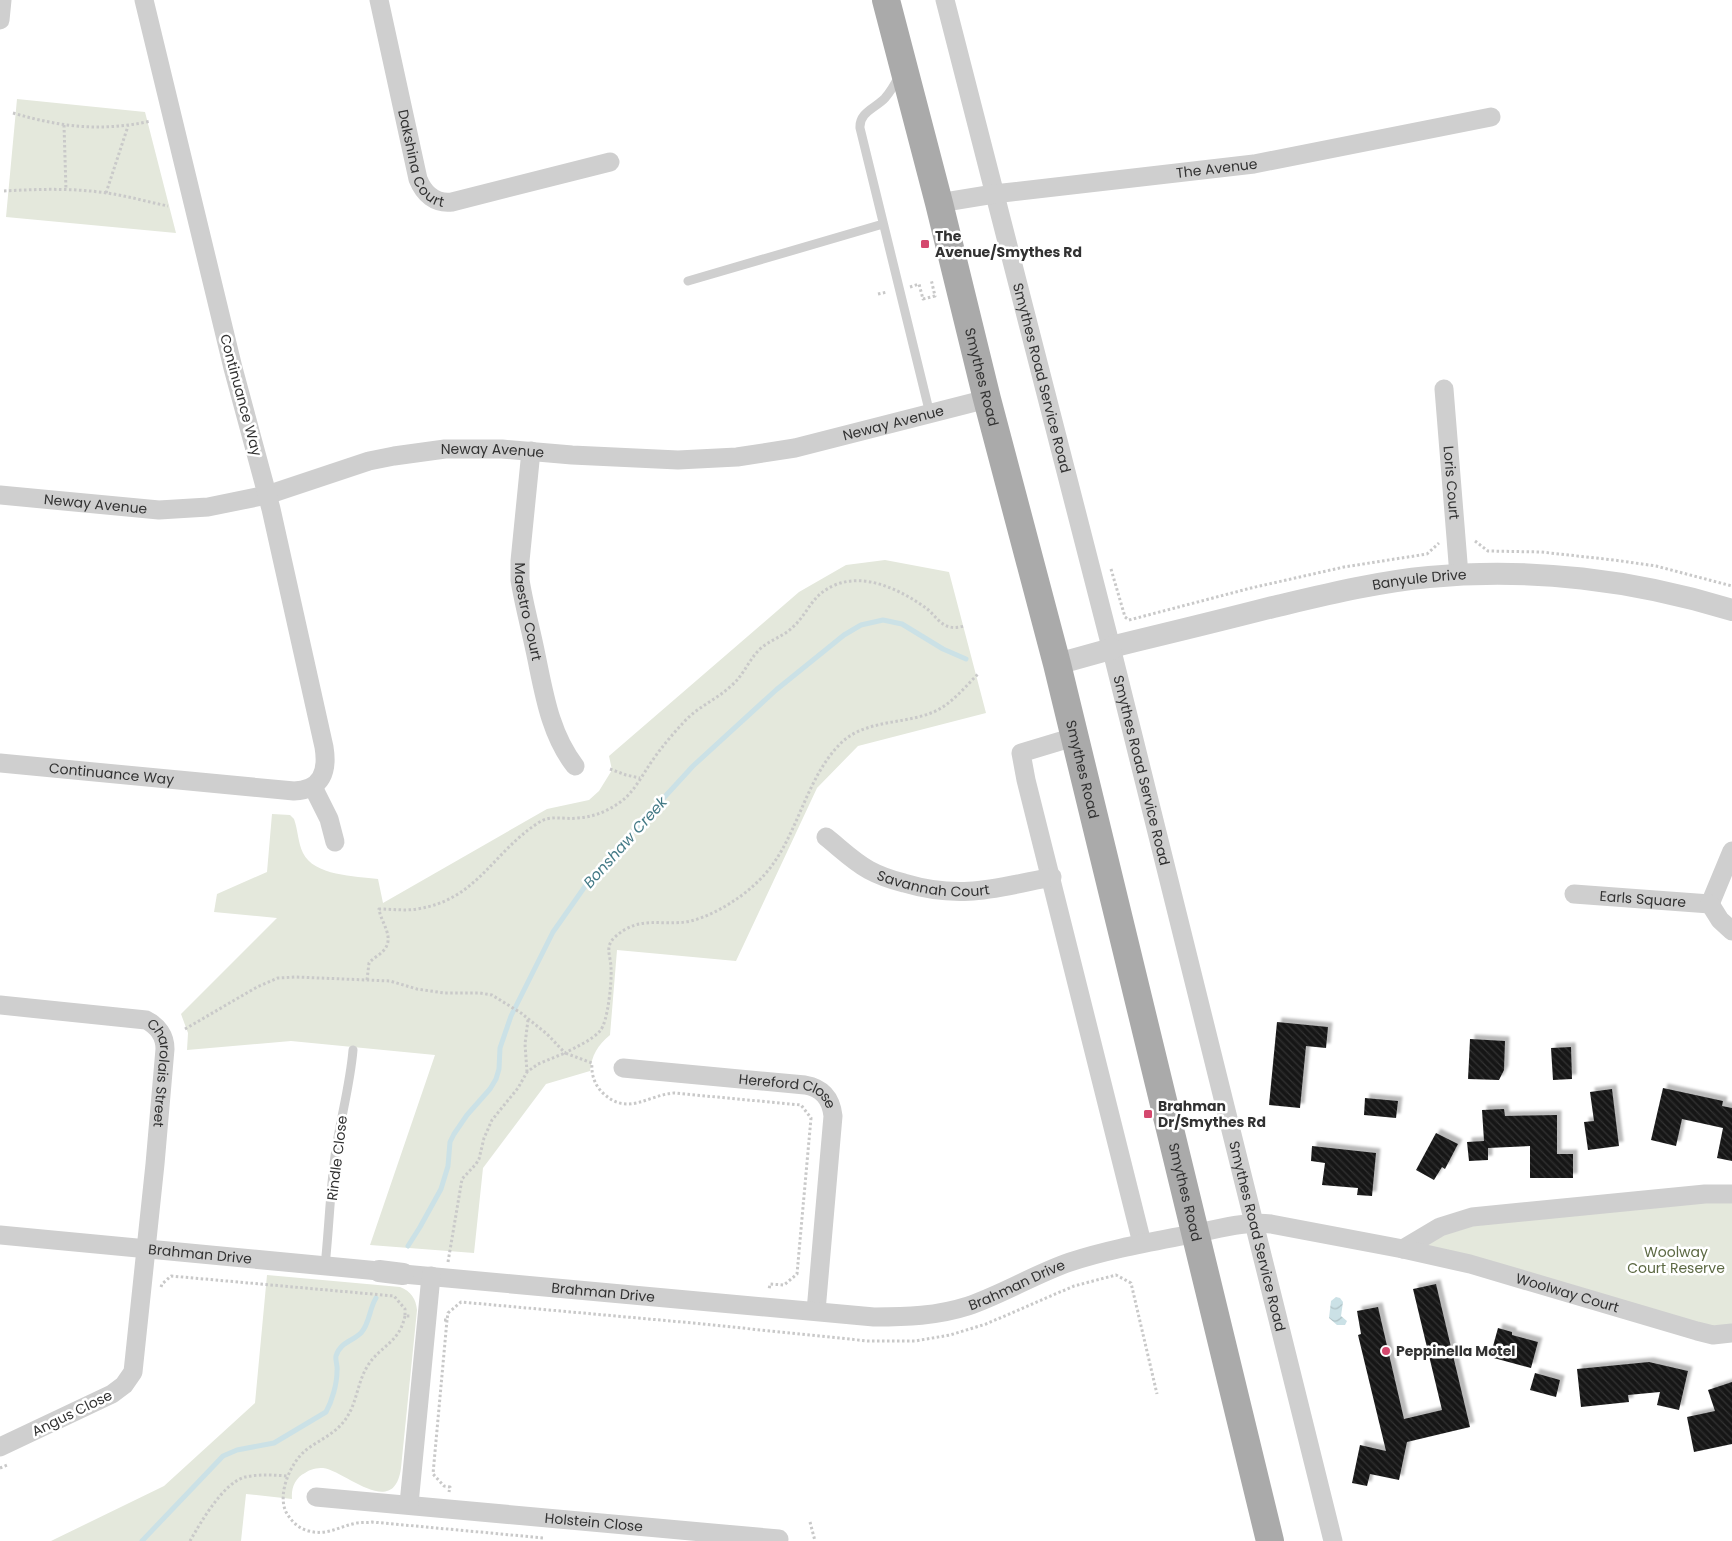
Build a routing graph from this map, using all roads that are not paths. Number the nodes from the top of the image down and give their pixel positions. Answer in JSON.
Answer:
{"nodes":[{"id":1,"x":2,"y":0,"type":"edge"},
{"id":2,"x":144,"y":0,"type":"edge"},
{"id":3,"x":379,"y":0,"type":"edge"},
{"id":4,"x":886,"y":0,"type":"edge"},
{"id":5,"x":945,"y":0,"type":"edge"},
{"id":6,"x":0,"y":20,"type":"edge"},
{"id":7,"x":903,"y":68,"type":"junction"},
{"id":8,"x":1492,"y":117,"type":"dead end"},
{"id":9,"x":610,"y":162,"type":"dead end"},
{"id":10,"x":994,"y":194,"type":"junction"},
{"id":11,"x":939,"y":203,"type":"junction"},
{"id":12,"x":883,"y":224,"type":"junction"},
{"id":13,"x":688,"y":281,"type":"dead end"},
{"id":14,"x":1444,"y":389,"type":"dead end"},
{"id":15,"x":987,"y":399,"type":"junction"},
{"id":16,"x":930,"y":414,"type":"junction"},
{"id":17,"x":531,"y":451,"type":"junction"},
{"id":18,"x":267,"y":495,"type":"junction"},
{"id":19,"x":0,"y":496,"type":"edge"},
{"id":20,"x":1459,"y":575,"type":"junction"},
{"id":21,"x":1732,"y":610,"type":"edge"},
{"id":22,"x":1111,"y":648,"type":"junction"},
{"id":23,"x":1057,"y":664,"type":"junction"},
{"id":24,"x":1074,"y":737,"type":"junction"},
{"id":25,"x":0,"y":763,"type":"edge"},
{"id":26,"x":575,"y":766,"type":"dead end"},
{"id":27,"x":313,"y":786,"type":"junction"},
{"id":28,"x":826,"y":837,"type":"dead end"},
{"id":29,"x":335,"y":842,"type":"dead end"},
{"id":30,"x":1732,"y":851,"type":"edge"},
{"id":31,"x":1052,"y":877,"type":"junction"},
{"id":32,"x":1574,"y":894,"type":"dead end"},
{"id":33,"x":1710,"y":904,"type":"junction"},
{"id":34,"x":1732,"y":931,"type":"edge"},
{"id":35,"x":0,"y":1005,"type":"edge"},
{"id":36,"x":353,"y":1050,"type":"dead end"},
{"id":37,"x":623,"y":1068,"type":"dead end"},
{"id":38,"x":1732,"y":1194,"type":"edge"},
{"id":39,"x":1255,"y":1223,"type":"junction"},
{"id":40,"x":1196,"y":1233,"type":"junction"},
{"id":41,"x":0,"y":1235,"type":"edge"},
{"id":42,"x":1142,"y":1244,"type":"junction"},
{"id":43,"x":146,"y":1249,"type":"junction"},
{"id":44,"x":1402,"y":1249,"type":"junction"},
{"id":45,"x":325,"y":1266,"type":"junction"},
{"id":46,"x":379,"y":1271,"type":"joint"},
{"id":47,"x":403,"y":1274,"type":"joint"},
{"id":48,"x":438,"y":1277,"type":"junction"},
{"id":49,"x":816,"y":1311,"type":"junction"},
{"id":50,"x":1732,"y":1333,"type":"edge"},
{"id":51,"x":0,"y":1447,"type":"edge"},
{"id":52,"x":316,"y":1497,"type":"dead end"},
{"id":53,"x":409,"y":1504,"type":"junction"},
{"id":54,"x":779,"y":1539,"type":"dead end"},
{"id":55,"x":1270,"y":1541,"type":"edge"},
{"id":56,"x":1333,"y":1541,"type":"edge"}],
"edges":[{"from":1,"to":6,"type":"street"},
{"from":2,"to":18,"type":"street","name":"Continuance Way"},
{"from":3,"to":9,"type":"street","name":"Dakshina Court"},
{"from":4,"to":7,"type":"main road","name":"Smythes Road"},
{"from":5,"to":10,"type":"street","name":"Smythes Road Service Road"},
{"from":7,"to":11,"type":"main road","name":"Smythes Road"},
{"from":7,"to":12,"type":"lane"},
{"from":8,"to":10,"type":"street","name":"The Avenue"},
{"from":10,"to":11,"type":"street","name":"The Avenue"},
{"from":10,"to":22,"type":"street","name":"Smythes Road Service Road"},
{"from":11,"to":15,"type":"main road","name":"Smythes Road"},
{"from":12,"to":13,"type":"lane"},
{"from":12,"to":16,"type":"lane"},
{"from":14,"to":20,"type":"street","name":"Loris Court"},
{"from":15,"to":16,"type":"street","name":"Neway Avenue"},
{"from":15,"to":23,"type":"main road","name":"Smythes Road"},
{"from":16,"to":17,"type":"street","name":"Neway Avenue"},
{"from":17,"to":18,"type":"street","name":"Neway Avenue"},
{"from":17,"to":26,"type":"street","name":"Maestro Court"},
{"from":18,"to":19,"type":"street","name":"Neway Avenue"},
{"from":18,"to":27,"type":"street","name":"Continuance Way"},
{"from":20,"to":21,"type":"street","name":"Banyule Drive"},
{"from":20,"to":22,"type":"street","name":"Banyule Drive"},
{"from":22,"to":23,"type":"street","name":"Banyule Drive"},
{"from":22,"to":39,"type":"street","name":"Smythes Road Service Road"},
{"from":23,"to":24,"type":"main road","name":"Smythes Road"},
{"from":24,"to":31,"type":"street"},
{"from":24,"to":40,"type":"main road","name":"Smythes Road"},
{"from":25,"to":27,"type":"street","name":"Continuance Way"},
{"from":27,"to":29,"type":"street"},
{"from":28,"to":31,"type":"street","name":"Savannah Court"},
{"from":30,"to":33,"type":"street"},
{"from":31,"to":42,"type":"street"},
{"from":32,"to":33,"type":"street","name":"Earls Square"},
{"from":33,"to":34,"type":"street"},
{"from":35,"to":43,"type":"street","name":"Charolais Street"},
{"from":36,"to":45,"type":"lane","name":"Rindle Close"},
{"from":37,"to":49,"type":"street","name":"Hereford Close"},
{"from":38,"to":44,"type":"street"},
{"from":39,"to":40,"type":"street","name":"Woolway Court"},
{"from":39,"to":44,"type":"street","name":"Woolway Court"},
{"from":39,"to":56,"type":"street","name":"Smythes Road Service Road"},
{"from":40,"to":42,"type":"street","name":"Brahman Drive"},
{"from":40,"to":55,"type":"main road","name":"Smythes Road"},
{"from":41,"to":43,"type":"street","name":"Brahman Drive"},
{"from":42,"to":49,"type":"street","name":"Brahman Drive"},
{"from":43,"to":45,"type":"street","name":"Brahman Drive"},
{"from":43,"to":51,"type":"street","name":"Angus Close"},
{"from":44,"to":50,"type":"street","name":"Woolway Court"},
{"from":45,"to":46,"type":"street","name":"Brahman Drive"},
{"from":46,"to":47,"type":"street","name":"Brahman Drive"},
{"from":47,"to":48,"type":"street","name":"Brahman Drive"},
{"from":48,"to":49,"type":"street","name":"Brahman Drive"},
{"from":48,"to":53,"type":"street"},
{"from":52,"to":53,"type":"street","name":"Holstein Close"},
{"from":53,"to":54,"type":"street","name":"Holstein Close"}]}
